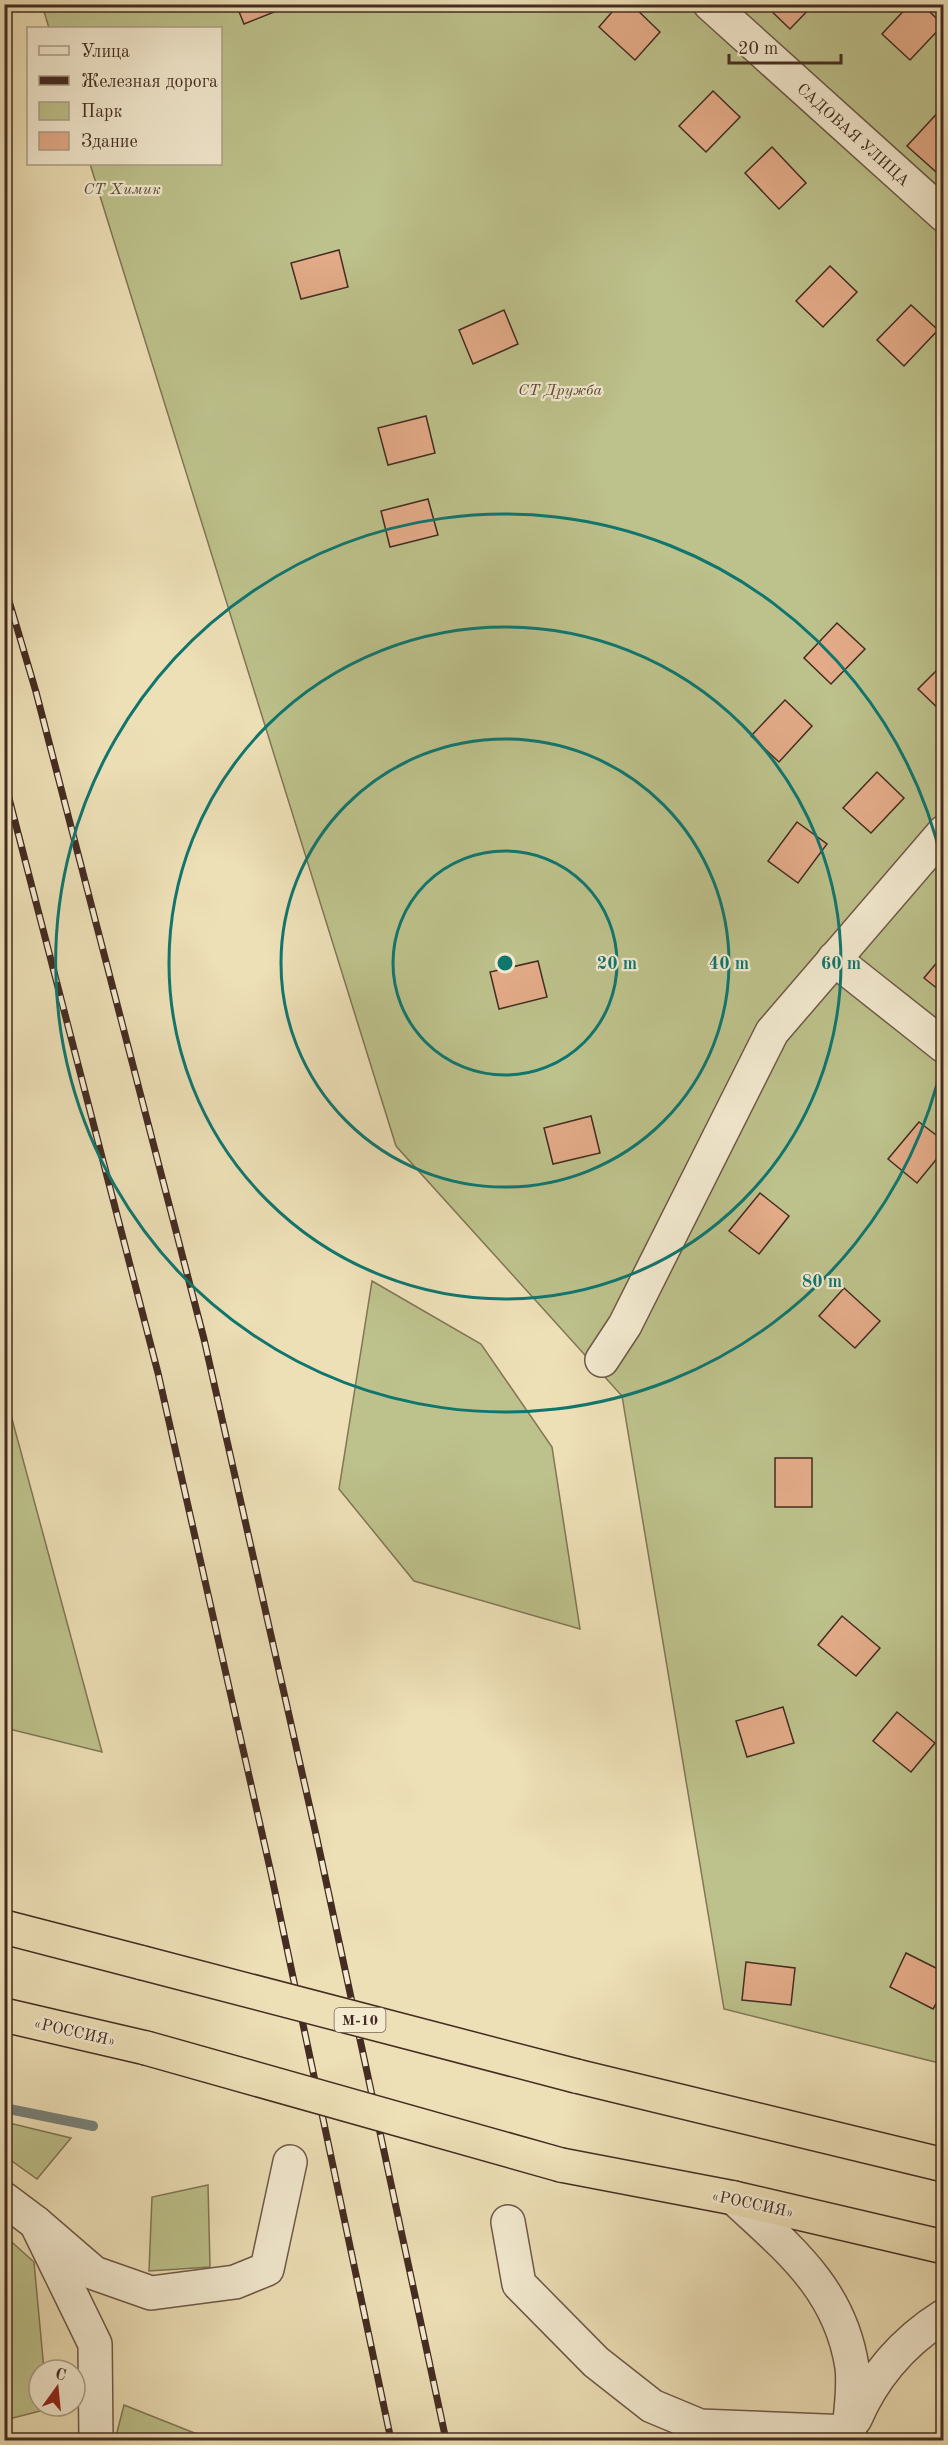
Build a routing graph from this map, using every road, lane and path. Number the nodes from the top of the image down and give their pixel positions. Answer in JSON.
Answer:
{"nodes":[{"id":1,"x":710,"y":4,"type":"edge"},
{"id":2,"x":944,"y":215,"type":"edge"},
{"id":3,"x":944,"y":832,"type":"edge"},
{"id":4,"x":834,"y":959,"type":"junction"},
{"id":5,"x":944,"y":1046,"type":"edge"},
{"id":6,"x":602,"y":1360,"type":"dead end"},
{"id":7,"x":4,"y":1928,"type":"edge"},
{"id":8,"x":4,"y":2015,"type":"edge"},
{"id":9,"x":290,"y":2162,"type":"dead end"},
{"id":10,"x":944,"y":2165,"type":"edge"},
{"id":11,"x":734,"y":2198,"type":"junction"},
{"id":12,"x":4,"y":2199,"type":"edge"},
{"id":13,"x":508,"y":2222,"type":"dead end"},
{"id":14,"x":36,"y":2223,"type":"junction"},
{"id":15,"x":944,"y":2247,"type":"edge"},
{"id":16,"x":944,"y":2316,"type":"edge"},
{"id":17,"x":849,"y":2436,"type":"edge"},
{"id":18,"x":96,"y":2440,"type":"edge"}],
"edges":[{"from":1,"to":2,"type":"street","name":"САДОВАЯ УЛИЦА"},
{"from":3,"to":4,"type":"street"},
{"from":4,"to":5,"type":"street"},
{"from":4,"to":6,"type":"street"},
{"from":7,"to":10,"type":"highway","number":"М-10","bridge":true},
{"from":8,"to":11,"type":"highway","name":"«РОССИЯ»","bridge":true},
{"from":9,"to":14,"type":"street"},
{"from":11,"to":15,"type":"highway","name":"«РОССИЯ»"},
{"from":11,"to":17,"type":"street"},
{"from":12,"to":14,"type":"street"},
{"from":13,"to":17,"type":"street"},
{"from":14,"to":18,"type":"street"},
{"from":16,"to":17,"type":"street"}]}
